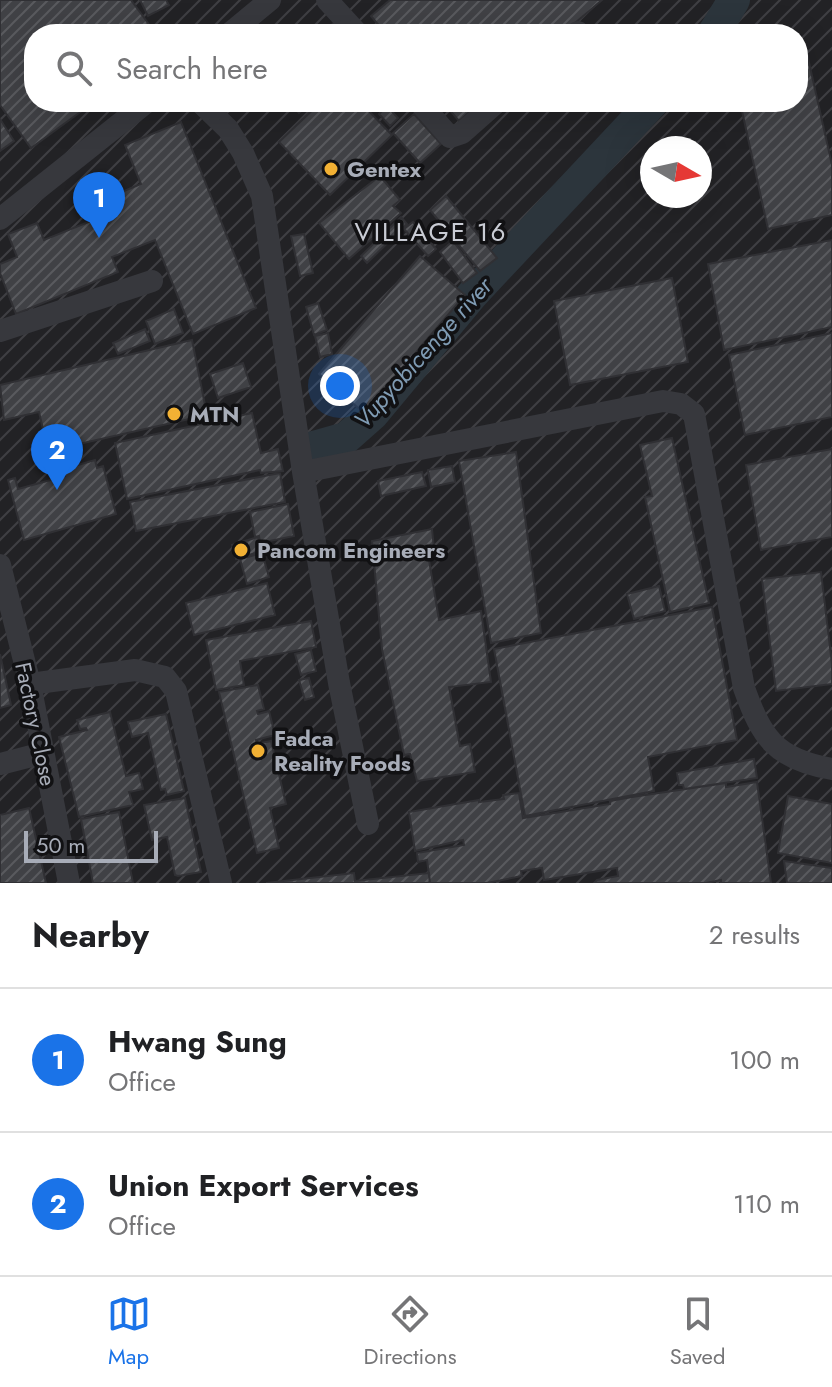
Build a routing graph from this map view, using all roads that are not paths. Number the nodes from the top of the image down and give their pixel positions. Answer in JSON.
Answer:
{"nodes":[{"id":1,"x":270,"y":0,"type":"edge"},
{"id":2,"x":327,"y":0,"type":"edge"},
{"id":3,"x":241,"y":24,"type":"edge"},
{"id":4,"x":349,"y":24,"type":"edge"},
{"id":5,"x":134,"y":112,"type":"edge"},
{"id":6,"x":210,"y":112,"type":"edge"},
{"id":7,"x":428,"y":112,"type":"edge"},
{"id":8,"x":486,"y":112,"type":"edge"},
{"id":9,"x":0,"y":219,"type":"edge"},
{"id":10,"x":152,"y":281,"type":"dead end"},
{"id":11,"x":0,"y":331,"type":"edge"},
{"id":12,"x":303,"y":472,"type":"junction"},
{"id":13,"x":1,"y":574,"type":"edge"},
{"id":14,"x":30,"y":684,"type":"junction"},
{"id":15,"x":43,"y":753,"type":"junction"},
{"id":16,"x":0,"y":764,"type":"edge"},
{"id":17,"x":832,"y":769,"type":"edge"},
{"id":18,"x":368,"y":824,"type":"dead end"},
{"id":19,"x":69,"y":883,"type":"edge"},
{"id":20,"x":221,"y":883,"type":"edge"}],
"edges":[{"from":1,"to":3,"type":"lane"},
{"from":2,"to":4,"type":"lane"},
{"from":5,"to":9,"type":"lane"},
{"from":6,"to":12,"type":"lane"},
{"from":7,"to":8,"type":"lane"},
{"from":10,"to":11,"type":"lane"},
{"from":12,"to":17,"type":"lane"},
{"from":12,"to":18,"type":"lane"},
{"from":13,"to":14,"type":"lane","name":"Factory Close"},
{"from":14,"to":15,"type":"lane","name":"Factory Close"},
{"from":14,"to":20,"type":"lane"},
{"from":15,"to":16,"type":"lane"},
{"from":15,"to":19,"type":"lane","name":"Factory Close"}]}
